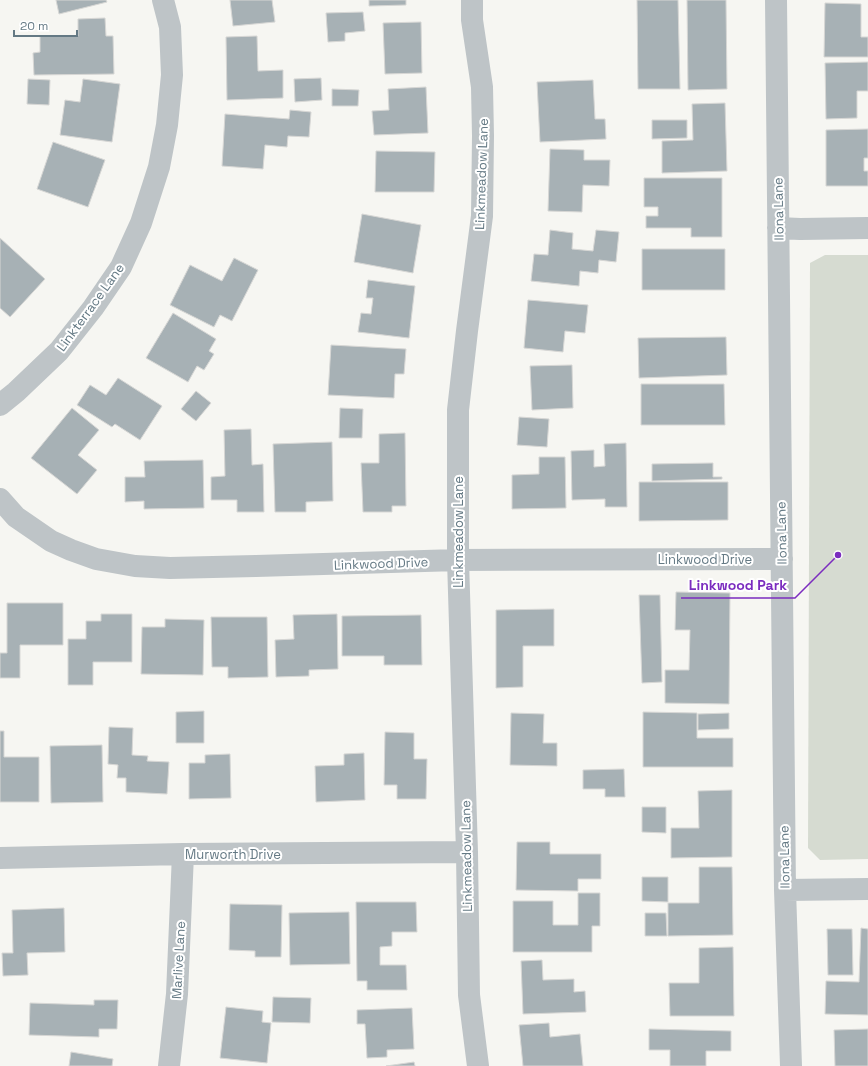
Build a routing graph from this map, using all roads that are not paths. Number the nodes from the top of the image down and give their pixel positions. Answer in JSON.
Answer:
{"nodes":[{"id":1,"x":163,"y":0,"type":"edge"},
{"id":2,"x":472,"y":0,"type":"edge"},
{"id":3,"x":776,"y":0,"type":"edge"},
{"id":4,"x":778,"y":228,"type":"junction"},
{"id":5,"x":868,"y":228,"type":"edge"},
{"id":6,"x":0,"y":405,"type":"edge"},
{"id":7,"x":0,"y":499,"type":"edge"},
{"id":8,"x":782,"y":559,"type":"junction"},
{"id":9,"x":458,"y":560,"type":"junction"},
{"id":10,"x":466,"y":852,"type":"junction"},
{"id":11,"x":183,"y":854,"type":"junction"},
{"id":12,"x":0,"y":858,"type":"edge"},
{"id":13,"x":868,"y":889,"type":"edge"},
{"id":14,"x":784,"y":890,"type":"junction"},
{"id":15,"x":169,"y":1066,"type":"edge"},
{"id":16,"x":478,"y":1066,"type":"edge"},
{"id":17,"x":791,"y":1066,"type":"edge"}],
"edges":[{"from":1,"to":6,"type":"street","name":"Linkterrace Lane"},
{"from":2,"to":9,"type":"street","name":"Linkmeadow Lane"},
{"from":3,"to":4,"type":"street","name":"Ilona Lane"},
{"from":4,"to":5,"type":"street"},
{"from":4,"to":8,"type":"street","name":"Ilona Lane"},
{"from":7,"to":9,"type":"street","name":"Linkwood Drive"},
{"from":8,"to":9,"type":"street","name":"Linkwood Drive"},
{"from":8,"to":14,"type":"street","name":"Ilona Lane"},
{"from":9,"to":10,"type":"street","name":"Linkmeadow Lane"},
{"from":10,"to":11,"type":"street","name":"Murworth Drive"},
{"from":10,"to":16,"type":"street","name":"Linkmeadow Lane"},
{"from":11,"to":12,"type":"street","name":"Murworth Drive"},
{"from":11,"to":15,"type":"street","name":"Marlive Lane"},
{"from":13,"to":14,"type":"street"},
{"from":14,"to":17,"type":"street","name":"Ilona Lane"}]}
